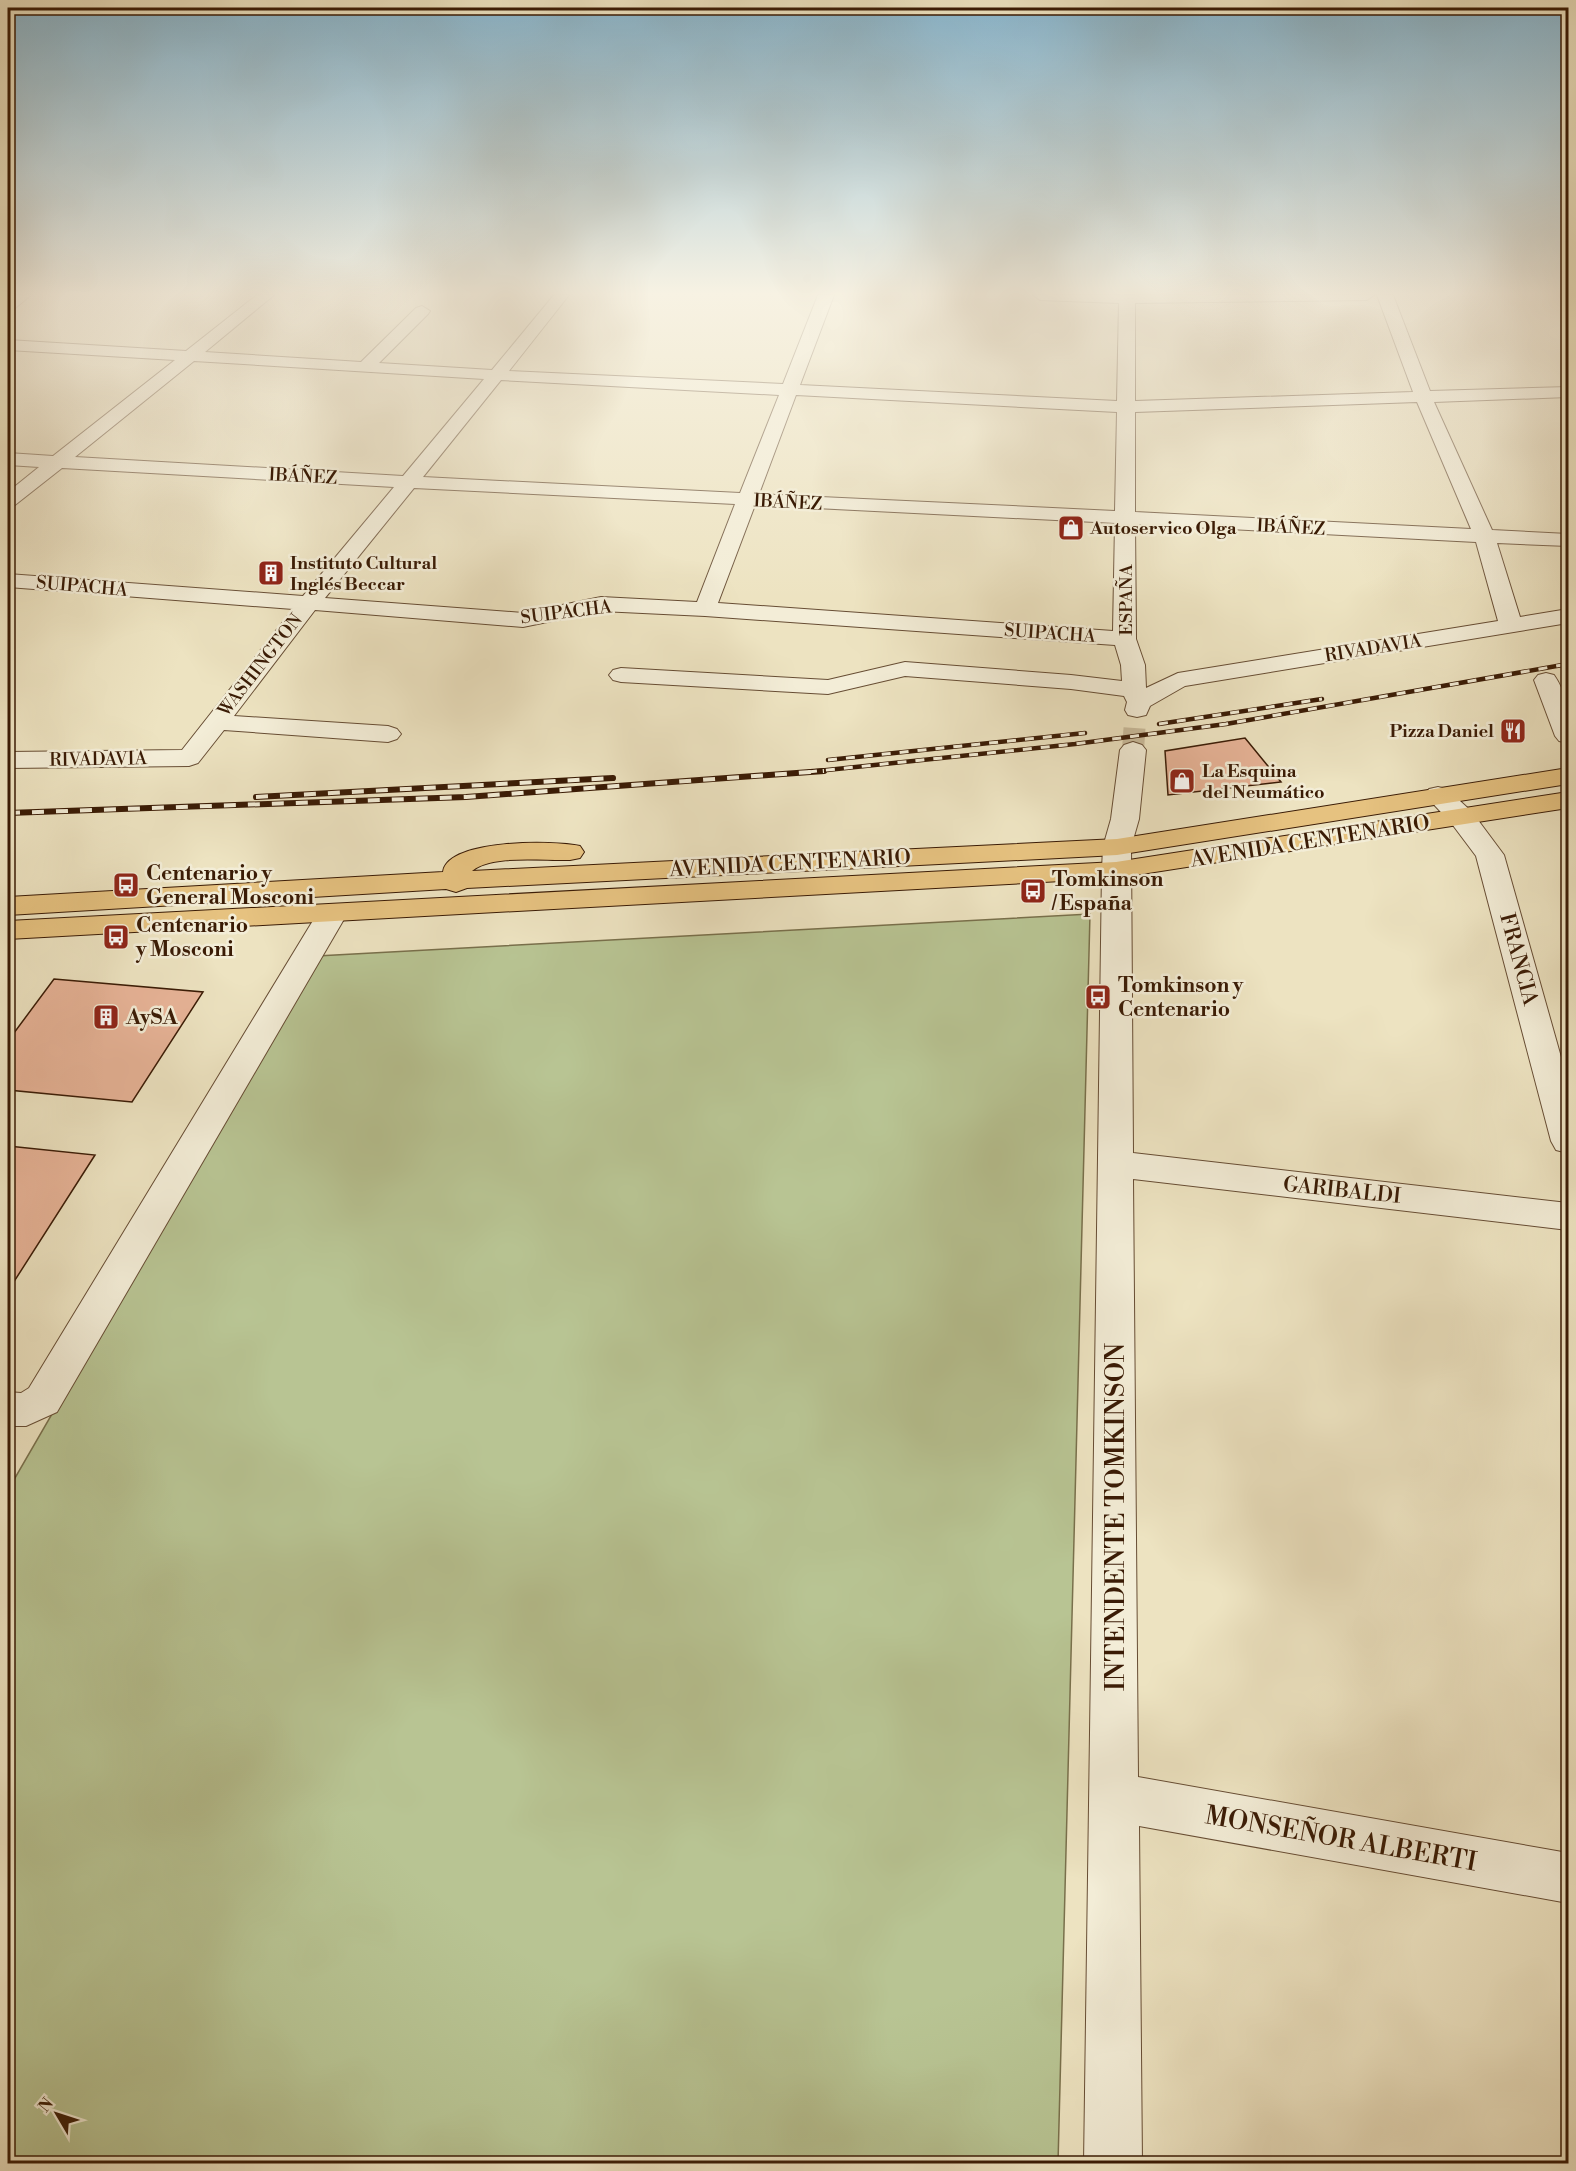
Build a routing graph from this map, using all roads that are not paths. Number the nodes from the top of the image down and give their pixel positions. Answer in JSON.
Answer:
{"nodes":[{"id":1,"x":139,"y":396,"type":"edge"},
{"id":2,"x":478,"y":396,"type":"edge"},
{"id":3,"x":788,"y":396,"type":"edge"},
{"id":4,"x":938,"y":396,"type":"edge"},
{"id":5,"x":1126,"y":396,"type":"edge"},
{"id":6,"x":1415,"y":396,"type":"edge"},
{"id":7,"x":1423,"y":396,"type":"edge"},
{"id":8,"x":1126,"y":407,"type":"junction"},
{"id":9,"x":8,"y":459,"type":"edge"},
{"id":10,"x":57,"y":462,"type":"junction"},
{"id":11,"x":407,"y":482,"type":"junction"},
{"id":12,"x":748,"y":500,"type":"junction"},
{"id":13,"x":8,"y":501,"type":"edge"},
{"id":14,"x":1126,"y":519,"type":"junction"},
{"id":15,"x":1485,"y":537,"type":"junction"},
{"id":16,"x":1569,"y":540,"type":"edge"},
{"id":17,"x":8,"y":580,"type":"edge"},
{"id":18,"x":308,"y":604,"type":"junction"},
{"id":19,"x":705,"y":609,"type":"junction"},
{"id":20,"x":1569,"y":615,"type":"edge"},
{"id":21,"x":1511,"y":625,"type":"junction"},
{"id":22,"x":1124,"y":639,"type":"junction"},
{"id":23,"x":1133,"y":665,"type":"junction"},
{"id":24,"x":621,"y":675,"type":"dead end"},
{"id":25,"x":1178,"y":680,"type":"junction"},
{"id":26,"x":1546,"y":680,"type":"dead end"},
{"id":27,"x":1136,"y":704,"type":"junction"},
{"id":28,"x":216,"y":722,"type":"junction"},
{"id":29,"x":388,"y":734,"type":"dead end"},
{"id":30,"x":1569,"y":736,"type":"edge"},
{"id":31,"x":1133,"y":750,"type":"tunnel mouth"},
{"id":32,"x":189,"y":758,"type":"joint"},
{"id":33,"x":8,"y":760,"type":"edge"},
{"id":34,"x":1569,"y":776,"type":"edge"},
{"id":35,"x":1438,"y":795,"type":"junction"},
{"id":36,"x":1569,"y":800,"type":"edge"},
{"id":37,"x":1462,"y":818,"type":"junction"},
{"id":38,"x":1117,"y":858,"type":"junction"},
{"id":39,"x":454,"y":893,"type":"junction"},
{"id":40,"x":8,"y":906,"type":"edge"},
{"id":41,"x":332,"y":914,"type":"junction"},
{"id":42,"x":8,"y":930,"type":"edge"},
{"id":43,"x":1569,"y":1141,"type":"edge"},
{"id":44,"x":1116,"y":1164,"type":"junction"},
{"id":45,"x":1569,"y":1216,"type":"edge"},
{"id":46,"x":8,"y":1410,"type":"edge"},
{"id":47,"x":1114,"y":1797,"type":"junction"},
{"id":48,"x":1569,"y":1878,"type":"edge"},
{"id":49,"x":1113,"y":2163,"type":"edge"}],
"edges":[{"from":1,"to":10,"type":"street"},
{"from":2,"to":11,"type":"street","name":"WASHINGTON"},
{"from":3,"to":12,"type":"street"},
{"from":4,"to":8,"type":"street"},
{"from":5,"to":8,"type":"street","name":"ESPAÑA"},
{"from":6,"to":8,"type":"street"},
{"from":7,"to":15,"type":"street"},
{"from":8,"to":14,"type":"street","name":"ESPAÑA"},
{"from":9,"to":10,"type":"street","name":"IBÁÑEZ"},
{"from":10,"to":11,"type":"street","name":"IBÁÑEZ"},
{"from":10,"to":13,"type":"street"},
{"from":11,"to":12,"type":"street","name":"IBÁÑEZ"},
{"from":11,"to":18,"type":"street","name":"WASHINGTON"},
{"from":12,"to":14,"type":"street","name":"IBÁÑEZ"},
{"from":12,"to":19,"type":"street"},
{"from":14,"to":15,"type":"street","name":"IBÁÑEZ"},
{"from":14,"to":22,"type":"street","name":"ESPAÑA"},
{"from":15,"to":16,"type":"street","name":"IBÁÑEZ"},
{"from":15,"to":21,"type":"street"},
{"from":17,"to":18,"type":"street","name":"SUIPACHA"},
{"from":18,"to":19,"type":"street","name":"SUIPACHA"},
{"from":18,"to":28,"type":"street","name":"WASHINGTON"},
{"from":19,"to":22,"type":"street","name":"SUIPACHA"},
{"from":20,"to":21,"type":"street","name":"RIVADAVIA"},
{"from":21,"to":25,"type":"street","name":"RIVADAVIA"},
{"from":22,"to":23,"type":"street","name":"ESPAÑA"},
{"from":23,"to":25,"type":"street","name":"RIVADAVIA"},
{"from":23,"to":27,"type":"street","name":"ESPAÑA"},
{"from":24,"to":27,"type":"street"},
{"from":25,"to":27,"type":"street","name":"RIVADAVIA"},
{"from":26,"to":30,"type":"street"},
{"from":28,"to":29,"type":"street"},
{"from":28,"to":32,"type":"street","name":"WASHINGTON"},
{"from":31,"to":38,"type":"street"},
{"from":32,"to":33,"type":"street","name":"RIVADAVIA"},
{"from":34,"to":35,"type":"main road","name":"AVENIDA CENTENARIO"},
{"from":35,"to":37,"type":"street","name":"FRANCIA"},
{"from":35,"to":38,"type":"main road","name":"AVENIDA CENTENARIO"},
{"from":36,"to":37,"type":"main road","name":"AVENIDA CENTENARIO"},
{"from":37,"to":38,"type":"main road","name":"AVENIDA CENTENARIO"},
{"from":37,"to":43,"type":"street","name":"FRANCIA"},
{"from":38,"to":39,"type":"main road","name":"AVENIDA CENTENARIO"},
{"from":38,"to":39,"type":"main road","name":"AVENIDA CENTENARIO"},
{"from":38,"to":44,"type":"street","name":"INTENDENTE TOMKINSON"},
{"from":39,"to":40,"type":"main road","name":"AVENIDA CENTENARIO"},
{"from":39,"to":41,"type":"main road","name":"AVENIDA CENTENARIO"},
{"from":41,"to":42,"type":"main road","name":"AVENIDA CENTENARIO"},
{"from":41,"to":46,"type":"street"},
{"from":44,"to":45,"type":"street","name":"GARIBALDI"},
{"from":44,"to":47,"type":"street","name":"INTENDENTE TOMKINSON"},
{"from":47,"to":48,"type":"street","name":"MONSEÑOR ALBERTI"},
{"from":47,"to":49,"type":"street","name":"INTENDENTE TOMKINSON"}]}
